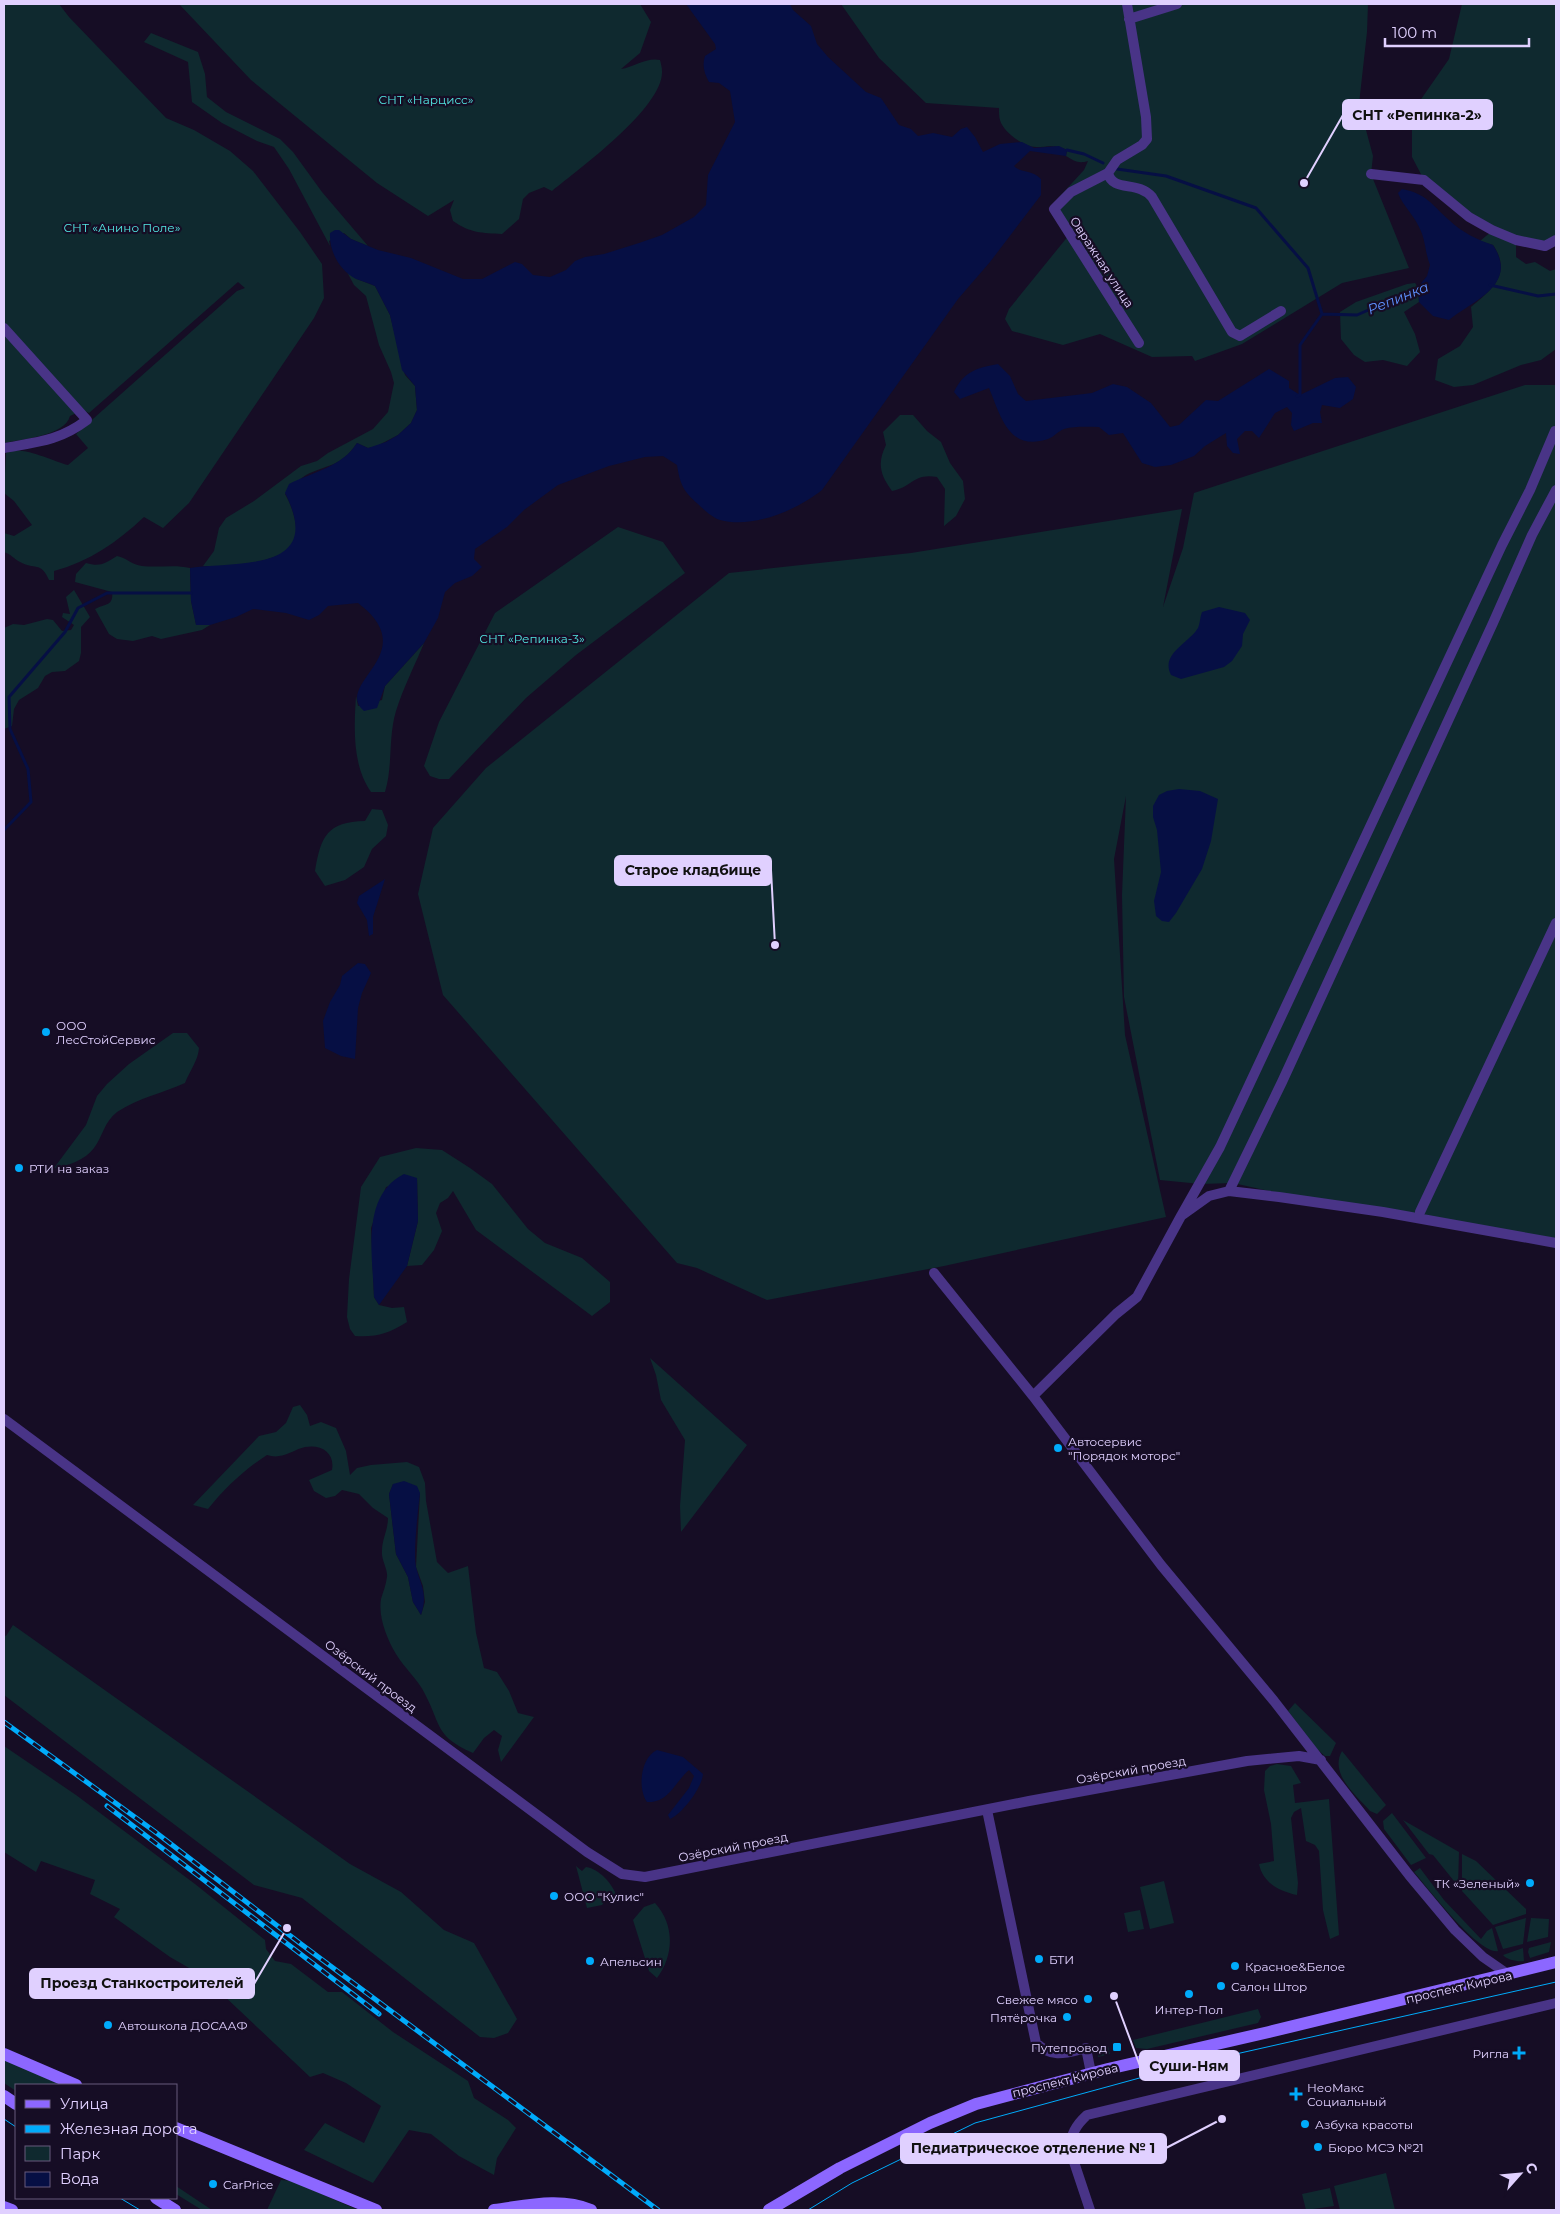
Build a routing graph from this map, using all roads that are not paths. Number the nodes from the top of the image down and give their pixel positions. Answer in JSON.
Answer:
{"nodes":[{"id":1,"x":1127,"y":4,"type":"edge"},
{"id":2,"x":1177,"y":4,"type":"edge"},
{"id":3,"x":1129,"y":19,"type":"junction"},
{"id":4,"x":1108,"y":172,"type":"junction"},
{"id":5,"x":1371,"y":174,"type":"dead end"},
{"id":6,"x":1556,"y":240,"type":"edge"},
{"id":7,"x":1281,"y":312,"type":"dead end"},
{"id":8,"x":4,"y":328,"type":"edge"},
{"id":9,"x":1139,"y":343,"type":"dead end"},
{"id":10,"x":1555,"y":431,"type":"dead end"},
{"id":11,"x":4,"y":448,"type":"edge"},
{"id":12,"x":1556,"y":490,"type":"edge"},
{"id":13,"x":1556,"y":923,"type":"edge"},
{"id":14,"x":1229,"y":1191,"type":"junction"},
{"id":15,"x":1420,"y":1212,"type":"dead end"},
{"id":16,"x":1181,"y":1216,"type":"junction"},
{"id":17,"x":1556,"y":1243,"type":"edge"},
{"id":18,"x":934,"y":1273,"type":"dead end"},
{"id":19,"x":1033,"y":1396,"type":"junction"},
{"id":20,"x":4,"y":1419,"type":"edge"},
{"id":21,"x":1321,"y":1760,"type":"junction"},
{"id":22,"x":987,"y":1810,"type":"junction"},
{"id":23,"x":1556,"y":1962,"type":"edge"},
{"id":24,"x":1509,"y":1975,"type":"junction"},
{"id":25,"x":1556,"y":2003,"type":"edge"},
{"id":26,"x":4,"y":2054,"type":"edge"},
{"id":27,"x":1091,"y":2073,"type":"junction"},
{"id":28,"x":74,"y":2084,"type":"edge"},
{"id":29,"x":4,"y":2096,"type":"edge"},
{"id":30,"x":15,"y":2103,"type":"edge"},
{"id":31,"x":178,"y":2129,"type":"edge"},
{"id":32,"x":158,"y":2199,"type":"edge"},
{"id":33,"x":548,"y":2203,"type":"junction"},
{"id":34,"x":4,"y":2207,"type":"edge"},
{"id":35,"x":12,"y":2210,"type":"edge"},
{"id":36,"x":175,"y":2210,"type":"edge"},
{"id":37,"x":376,"y":2210,"type":"edge"},
{"id":38,"x":494,"y":2210,"type":"edge"},
{"id":39,"x":536,"y":2210,"type":"edge"},
{"id":40,"x":591,"y":2210,"type":"edge"},
{"id":41,"x":769,"y":2210,"type":"edge"},
{"id":42,"x":1090,"y":2210,"type":"edge"}],
"edges":[{"from":1,"to":3,"type":"street","name":"Овражная улица"},
{"from":2,"to":3,"type":"street"},
{"from":3,"to":4,"type":"street","name":"Овражная улица"},
{"from":4,"to":7,"type":"street"},
{"from":4,"to":9,"type":"street","name":"Овражная улица"},
{"from":5,"to":6,"type":"street"},
{"from":8,"to":11,"type":"street"},
{"from":10,"to":16,"type":"street"},
{"from":12,"to":14,"type":"street"},
{"from":13,"to":15,"type":"street"},
{"from":14,"to":16,"type":"street"},
{"from":14,"to":17,"type":"street"},
{"from":16,"to":19,"type":"street"},
{"from":18,"to":19,"type":"street"},
{"from":19,"to":21,"type":"street"},
{"from":20,"to":22,"type":"street","name":"Озёрский проезд"},
{"from":21,"to":22,"type":"street","name":"Озёрский проезд"},
{"from":21,"to":24,"type":"street"},
{"from":22,"to":27,"type":"street"},
{"from":23,"to":24,"type":"main road","name":"проспект Кирова"},
{"from":24,"to":27,"type":"main road","name":"проспект Кирова"},
{"from":25,"to":42,"type":"street"},
{"from":26,"to":28,"type":"main road"},
{"from":27,"to":41,"type":"main road","name":"проспект Кирова"},
{"from":29,"to":30,"type":"main road"},
{"from":31,"to":37,"type":"main road"},
{"from":32,"to":36,"type":"main road"},
{"from":33,"to":38,"type":"main road"},
{"from":33,"to":39,"type":"main road"},
{"from":33,"to":40,"type":"main road"},
{"from":34,"to":35,"type":"main road"}]}
